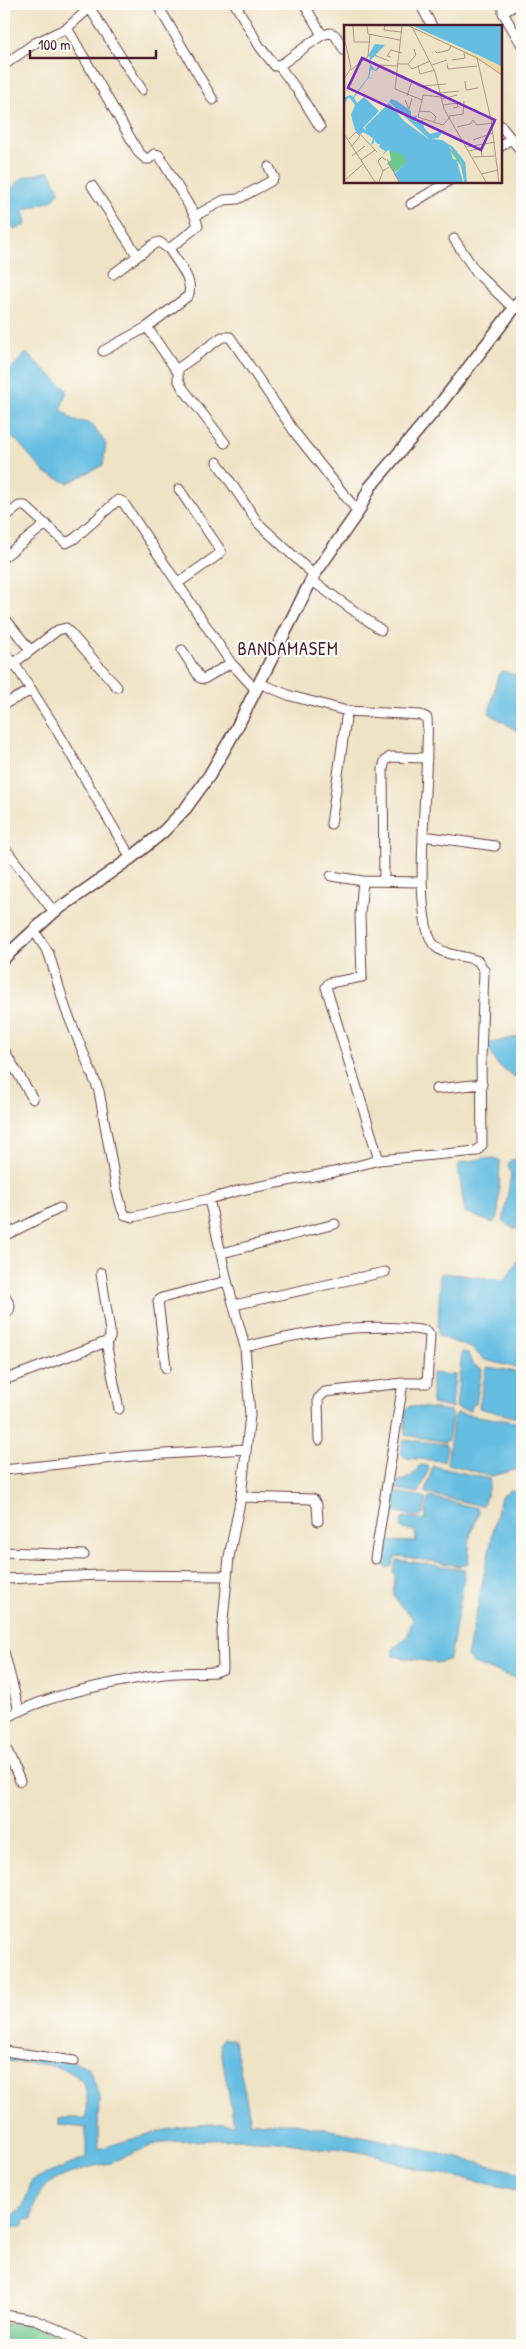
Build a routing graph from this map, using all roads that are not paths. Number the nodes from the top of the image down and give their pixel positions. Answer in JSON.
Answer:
{"nodes":[{"id":1,"x":157,"y":4,"type":"edge"},
{"id":2,"x":235,"y":4,"type":"edge"},
{"id":3,"x":304,"y":4,"type":"edge"},
{"id":4,"x":420,"y":4,"type":"edge"},
{"id":5,"x":517,"y":4,"type":"edge"},
{"id":6,"x":92,"y":6,"type":"edge"},
{"id":7,"x":431,"y":25,"type":"edge"},
{"id":8,"x":67,"y":28,"type":"junction"},
{"id":9,"x":322,"y":35,"type":"junction"},
{"id":10,"x":522,"y":46,"type":"edge"},
{"id":11,"x":344,"y":49,"type":"edge"},
{"id":12,"x":4,"y":65,"type":"edge"},
{"id":13,"x":279,"y":66,"type":"junction"},
{"id":14,"x":142,"y":90,"type":"dead end"},
{"id":15,"x":214,"y":100,"type":"dead end"},
{"id":16,"x":501,"y":126,"type":"edge"},
{"id":17,"x":320,"y":127,"type":"dead end"},
{"id":18,"x":511,"y":138,"type":"junction"},
{"id":19,"x":501,"y":146,"type":"edge"},
{"id":20,"x":522,"y":152,"type":"edge"},
{"id":21,"x":268,"y":167,"type":"dead end"},
{"id":22,"x":438,"y":184,"type":"edge"},
{"id":23,"x":92,"y":186,"type":"dead end"},
{"id":24,"x":411,"y":204,"type":"dead end"},
{"id":25,"x":196,"y":216,"type":"junction"},
{"id":26,"x":454,"y":239,"type":"dead end"},
{"id":27,"x":169,"y":249,"type":"junction"},
{"id":28,"x":137,"y":255,"type":"junction"},
{"id":29,"x":113,"y":274,"type":"dead end"},
{"id":30,"x":522,"y":298,"type":"edge"},
{"id":31,"x":514,"y":309,"type":"junction"},
{"id":32,"x":147,"y":327,"type":"junction"},
{"id":33,"x":103,"y":351,"type":"dead end"},
{"id":34,"x":178,"y":370,"type":"junction"},
{"id":35,"x":225,"y":444,"type":"dead end"},
{"id":36,"x":217,"y":462,"type":"dead end"},
{"id":37,"x":179,"y":489,"type":"dead end"},
{"id":38,"x":358,"y":512,"type":"junction"},
{"id":39,"x":4,"y":518,"type":"edge"},
{"id":40,"x":46,"y":524,"type":"junction"},
{"id":41,"x":4,"y":557,"type":"edge"},
{"id":42,"x":313,"y":578,"type":"junction"},
{"id":43,"x":178,"y":582,"type":"junction"},
{"id":44,"x":4,"y":617,"type":"edge"},
{"id":45,"x":381,"y":630,"type":"dead end"},
{"id":46,"x":30,"y":650,"type":"junction"},
{"id":47,"x":182,"y":650,"type":"dead end"},
{"id":48,"x":4,"y":653,"type":"edge"},
{"id":49,"x":14,"y":663,"type":"junction"},
{"id":50,"x":231,"y":663,"type":"junction"},
{"id":51,"x":4,"y":671,"type":"edge"},
{"id":52,"x":258,"y":686,"type":"junction"},
{"id":53,"x":117,"y":687,"type":"dead end"},
{"id":54,"x":32,"y":690,"type":"junction"},
{"id":55,"x":4,"y":704,"type":"edge"},
{"id":56,"x":347,"y":712,"type":"junction"},
{"id":57,"x":427,"y":758,"type":"junction"},
{"id":58,"x":331,"y":824,"type":"dead end"},
{"id":59,"x":423,"y":836,"type":"junction"},
{"id":60,"x":495,"y":846,"type":"dead end"},
{"id":61,"x":4,"y":847,"type":"edge"},
{"id":62,"x":131,"y":858,"type":"junction"},
{"id":63,"x":331,"y":876,"type":"dead end"},
{"id":64,"x":363,"y":881,"type":"junction"},
{"id":65,"x":384,"y":881,"type":"junction"},
{"id":66,"x":422,"y":882,"type":"junction"},
{"id":67,"x":54,"y":912,"type":"junction"},
{"id":68,"x":35,"y":932,"type":"junction"},
{"id":69,"x":4,"y":958,"type":"edge"},
{"id":70,"x":4,"y":1050,"type":"edge"},
{"id":71,"x":482,"y":1084,"type":"junction"},
{"id":72,"x":436,"y":1089,"type":"dead end"},
{"id":73,"x":33,"y":1099,"type":"dead end"},
{"id":74,"x":379,"y":1160,"type":"junction"},
{"id":75,"x":209,"y":1199,"type":"junction"},
{"id":76,"x":60,"y":1208,"type":"dead end"},
{"id":77,"x":335,"y":1224,"type":"dead end"},
{"id":78,"x":4,"y":1236,"type":"edge"},
{"id":79,"x":222,"y":1253,"type":"junction"},
{"id":80,"x":385,"y":1272,"type":"dead end"},
{"id":81,"x":101,"y":1273,"type":"dead end"},
{"id":82,"x":227,"y":1282,"type":"junction"},
{"id":83,"x":4,"y":1294,"type":"edge"},
{"id":84,"x":234,"y":1304,"type":"junction"},
{"id":85,"x":4,"y":1314,"type":"edge"},
{"id":86,"x":106,"y":1342,"type":"junction"},
{"id":87,"x":245,"y":1347,"type":"junction"},
{"id":88,"x":166,"y":1368,"type":"dead end"},
{"id":89,"x":4,"y":1380,"type":"edge"},
{"id":90,"x":403,"y":1383,"type":"junction"},
{"id":91,"x":119,"y":1408,"type":"dead end"},
{"id":92,"x":319,"y":1440,"type":"dead end"},
{"id":93,"x":246,"y":1449,"type":"junction"},
{"id":94,"x":4,"y":1470,"type":"edge"},
{"id":95,"x":241,"y":1497,"type":"junction"},
{"id":96,"x":318,"y":1520,"type":"dead end"},
{"id":97,"x":4,"y":1552,"type":"edge"},
{"id":98,"x":84,"y":1555,"type":"dead end"},
{"id":99,"x":375,"y":1559,"type":"dead end"},
{"id":100,"x":227,"y":1576,"type":"junction"},
{"id":101,"x":4,"y":1579,"type":"edge"},
{"id":102,"x":4,"y":1652,"type":"edge"},
{"id":103,"x":19,"y":1710,"type":"junction"},
{"id":104,"x":4,"y":1720,"type":"edge"},
{"id":105,"x":4,"y":1744,"type":"edge"},
{"id":106,"x":20,"y":1781,"type":"dead end"},
{"id":107,"x":4,"y":2051,"type":"edge"},
{"id":108,"x":74,"y":2061,"type":"dead end"},
{"id":109,"x":4,"y":2315,"type":"edge"},
{"id":110,"x":85,"y":2345,"type":"edge"}],
"edges":[{"from":1,"to":15,"type":"street"},
{"from":2,"to":13,"type":"street"},
{"from":3,"to":9,"type":"street"},
{"from":4,"to":7,"type":"street"},
{"from":5,"to":10,"type":"street"},
{"from":6,"to":8,"type":"street"},
{"from":6,"to":14,"type":"street"},
{"from":8,"to":12,"type":"street"},
{"from":8,"to":25,"type":"street"},
{"from":9,"to":11,"type":"street"},
{"from":9,"to":13,"type":"street"},
{"from":13,"to":17,"type":"street"},
{"from":16,"to":18,"type":"street"},
{"from":18,"to":19,"type":"street"},
{"from":18,"to":20,"type":"street"},
{"from":21,"to":25,"type":"street"},
{"from":22,"to":24,"type":"street"},
{"from":23,"to":28,"type":"street"},
{"from":25,"to":27,"type":"street"},
{"from":26,"to":31,"type":"street"},
{"from":27,"to":28,"type":"street"},
{"from":27,"to":32,"type":"street"},
{"from":28,"to":29,"type":"street"},
{"from":30,"to":31,"type":"street"},
{"from":31,"to":38,"type":"street"},
{"from":32,"to":33,"type":"street"},
{"from":32,"to":34,"type":"street"},
{"from":34,"to":35,"type":"street"},
{"from":34,"to":38,"type":"street"},
{"from":36,"to":42,"type":"street"},
{"from":37,"to":43,"type":"street"},
{"from":38,"to":42,"type":"street"},
{"from":39,"to":40,"type":"street"},
{"from":40,"to":41,"type":"street"},
{"from":40,"to":43,"type":"street"},
{"from":42,"to":45,"type":"street"},
{"from":42,"to":52,"type":"street"},
{"from":43,"to":50,"type":"street"},
{"from":44,"to":46,"type":"street"},
{"from":46,"to":49,"type":"street"},
{"from":46,"to":53,"type":"street"},
{"from":47,"to":50,"type":"street"},
{"from":48,"to":49,"type":"street"},
{"from":49,"to":51,"type":"street"},
{"from":49,"to":54,"type":"street"},
{"from":50,"to":52,"type":"street"},
{"from":52,"to":56,"type":"street"},
{"from":52,"to":62,"type":"street"},
{"from":54,"to":55,"type":"street"},
{"from":54,"to":62,"type":"street"},
{"from":56,"to":57,"type":"street"},
{"from":56,"to":58,"type":"street"},
{"from":57,"to":59,"type":"street"},
{"from":57,"to":65,"type":"street"},
{"from":59,"to":60,"type":"street"},
{"from":59,"to":66,"type":"street"},
{"from":61,"to":67,"type":"street"},
{"from":62,"to":67,"type":"street"},
{"from":63,"to":64,"type":"street"},
{"from":64,"to":65,"type":"street"},
{"from":64,"to":74,"type":"street"},
{"from":65,"to":66,"type":"street"},
{"from":66,"to":71,"type":"street"},
{"from":67,"to":68,"type":"street"},
{"from":68,"to":69,"type":"street"},
{"from":68,"to":75,"type":"street"},
{"from":70,"to":73,"type":"street"},
{"from":71,"to":72,"type":"street"},
{"from":71,"to":74,"type":"street"},
{"from":74,"to":75,"type":"street"},
{"from":75,"to":79,"type":"street"},
{"from":76,"to":78,"type":"street"},
{"from":77,"to":79,"type":"street"},
{"from":79,"to":82,"type":"street"},
{"from":80,"to":84,"type":"street"},
{"from":81,"to":86,"type":"street"},
{"from":82,"to":84,"type":"street"},
{"from":82,"to":88,"type":"street"},
{"from":83,"to":85,"type":"street"},
{"from":84,"to":87,"type":"street"},
{"from":86,"to":89,"type":"street"},
{"from":86,"to":91,"type":"street"},
{"from":87,"to":90,"type":"street"},
{"from":87,"to":93,"type":"street"},
{"from":90,"to":92,"type":"street"},
{"from":90,"to":99,"type":"street"},
{"from":93,"to":94,"type":"street"},
{"from":93,"to":95,"type":"street"},
{"from":95,"to":96,"type":"street"},
{"from":95,"to":100,"type":"street"},
{"from":97,"to":98,"type":"street"},
{"from":100,"to":101,"type":"street"},
{"from":100,"to":103,"type":"street"},
{"from":102,"to":103,"type":"street"},
{"from":103,"to":104,"type":"street"},
{"from":105,"to":106,"type":"street"},
{"from":107,"to":108,"type":"street"},
{"from":109,"to":110,"type":"street"}]}
